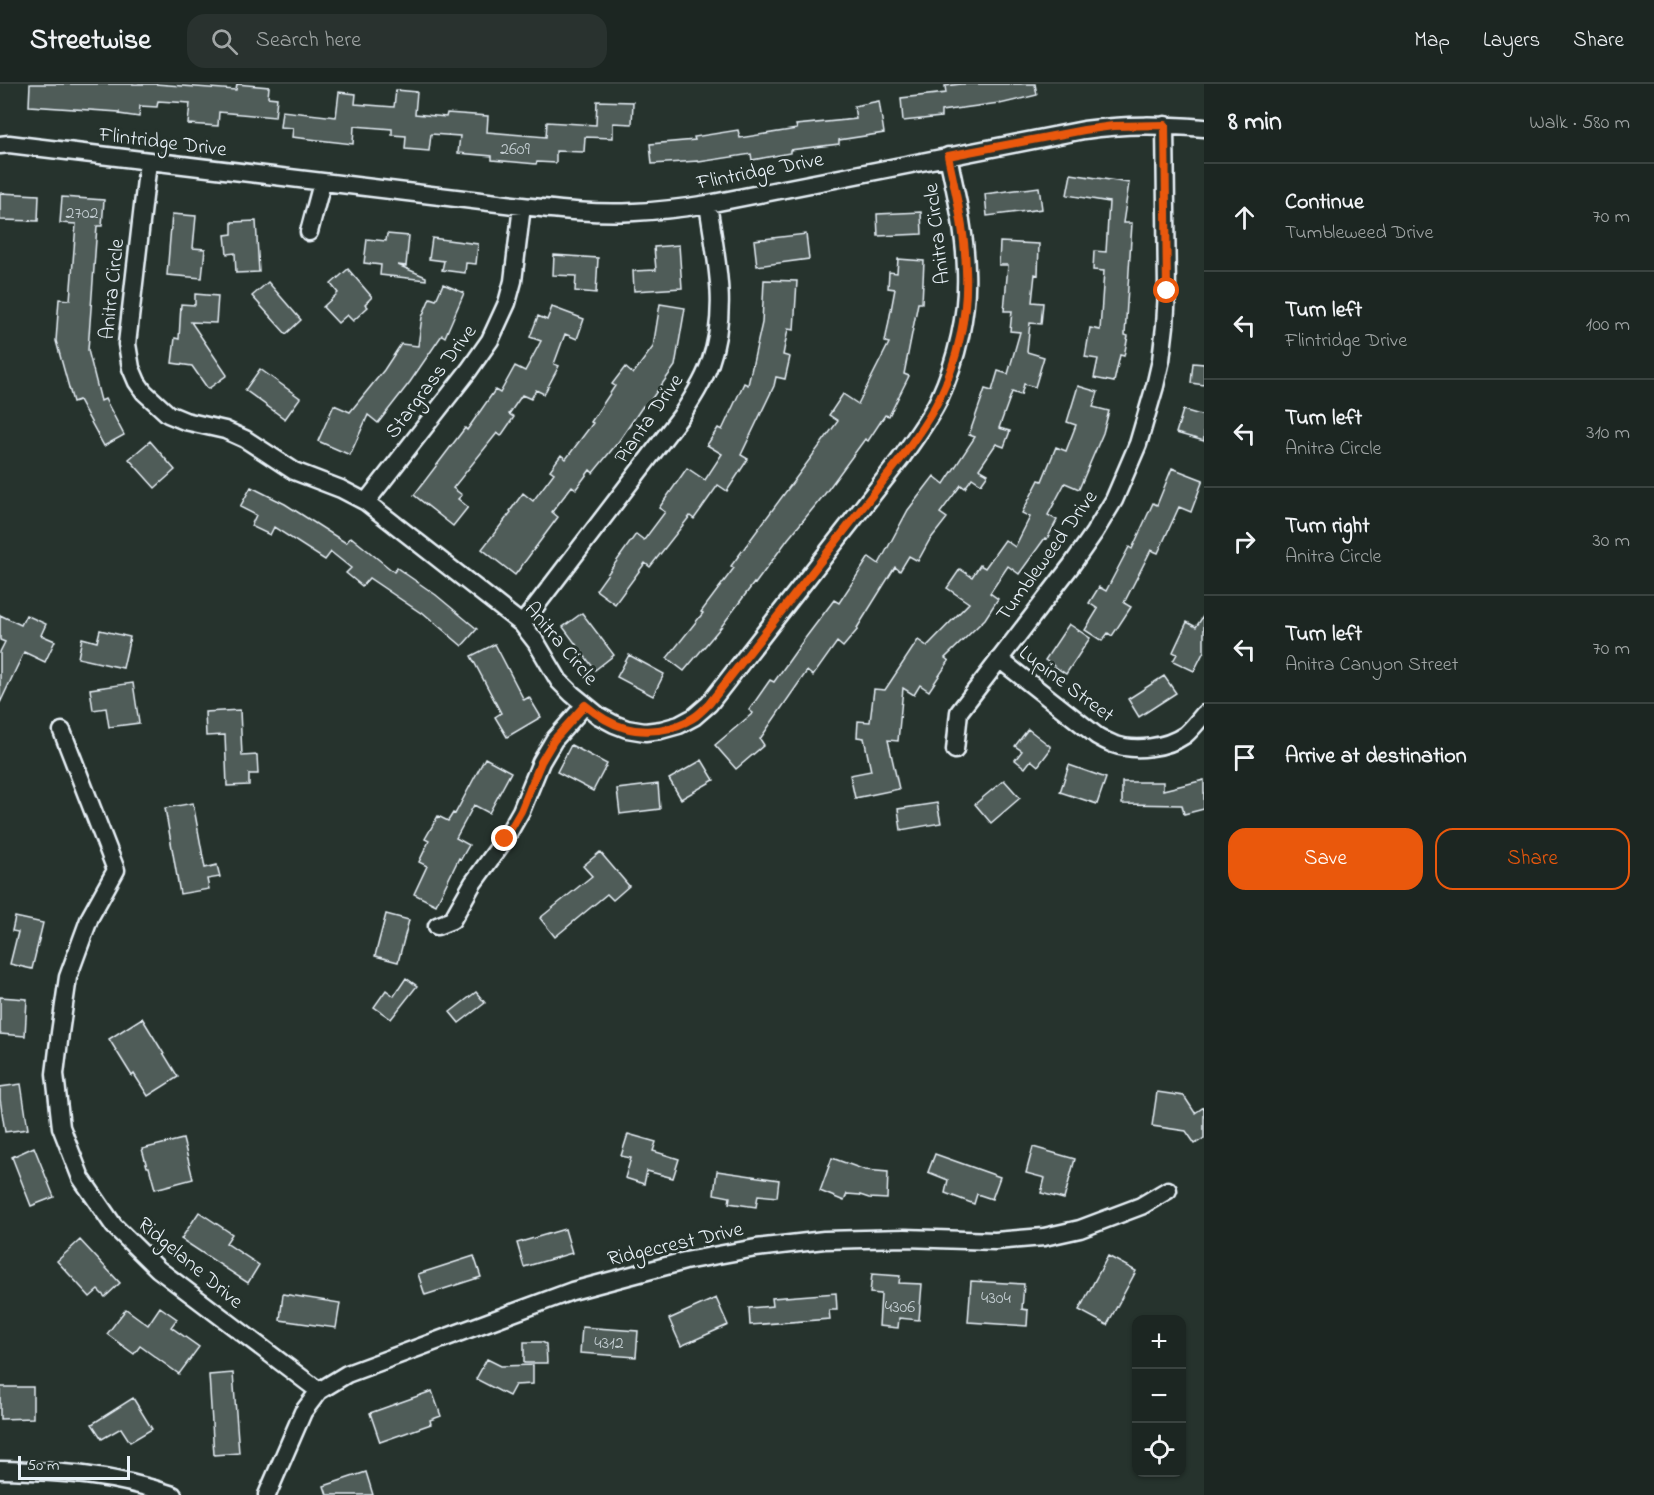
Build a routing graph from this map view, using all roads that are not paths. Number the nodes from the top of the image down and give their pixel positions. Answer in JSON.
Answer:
{"nodes":[{"id":1,"x":1165,"y":125,"type":"junction"},
{"id":2,"x":1204,"y":128,"type":"edge"},
{"id":3,"x":0,"y":145,"type":"edge"},
{"id":4,"x":948,"y":156,"type":"junction"},
{"id":5,"x":148,"y":162,"type":"junction"},
{"id":6,"x":321,"y":183,"type":"junction"},
{"id":7,"x":708,"y":204,"type":"junction"},
{"id":8,"x":522,"y":206,"type":"junction"},
{"id":9,"x":309,"y":232,"type":"dead end"},
{"id":10,"x":366,"y":502,"type":"junction"},
{"id":11,"x":522,"y":624,"type":"junction"},
{"id":12,"x":999,"y":659,"type":"junction"},
{"id":13,"x":585,"y":705,"type":"junction"},
{"id":14,"x":1204,"y":714,"type":"edge"},
{"id":15,"x":62,"y":731,"type":"dead end"},
{"id":16,"x":955,"y":750,"type":"dead end"},
{"id":17,"x":437,"y":926,"type":"dead end"},
{"id":18,"x":1168,"y":1190,"type":"dead end"},
{"id":19,"x":320,"y":1391,"type":"junction"},
{"id":20,"x":0,"y":1470,"type":"edge"},
{"id":21,"x":173,"y":1495,"type":"edge"},
{"id":22,"x":267,"y":1495,"type":"edge"}],
"edges":[{"from":1,"to":2,"type":"street","name":"Flintridge Drive"},
{"from":1,"to":4,"type":"street","name":"Flintridge Drive"},
{"from":1,"to":12,"type":"street","name":"Tumbleweed Drive"},
{"from":3,"to":5,"type":"street","name":"Flintridge Drive"},
{"from":4,"to":7,"type":"street","name":"Flintridge Drive"},
{"from":4,"to":13,"type":"street","name":"Anitra Circle"},
{"from":5,"to":6,"type":"street","name":"Flintridge Drive"},
{"from":5,"to":10,"type":"street","name":"Anitra Circle"},
{"from":6,"to":8,"type":"street","name":"Flintridge Drive"},
{"from":6,"to":9,"type":"street"},
{"from":7,"to":8,"type":"street","name":"Flintridge Drive"},
{"from":7,"to":11,"type":"street","name":"Pianta Drive"},
{"from":8,"to":10,"type":"street","name":"Stargrass Drive"},
{"from":10,"to":11,"type":"street","name":"Anitra Circle"},
{"from":11,"to":13,"type":"street","name":"Anitra Circle"},
{"from":12,"to":14,"type":"street","name":"Lupine Street"},
{"from":12,"to":16,"type":"street","name":"Tumbleweed Drive"},
{"from":13,"to":17,"type":"street"},
{"from":15,"to":19,"type":"street","name":"Ridgelane Drive"},
{"from":18,"to":19,"type":"street","name":"Ridgecrest Drive"},
{"from":19,"to":22,"type":"street","name":"Ridgecrest Drive"},
{"from":20,"to":21,"type":"street"}]}
